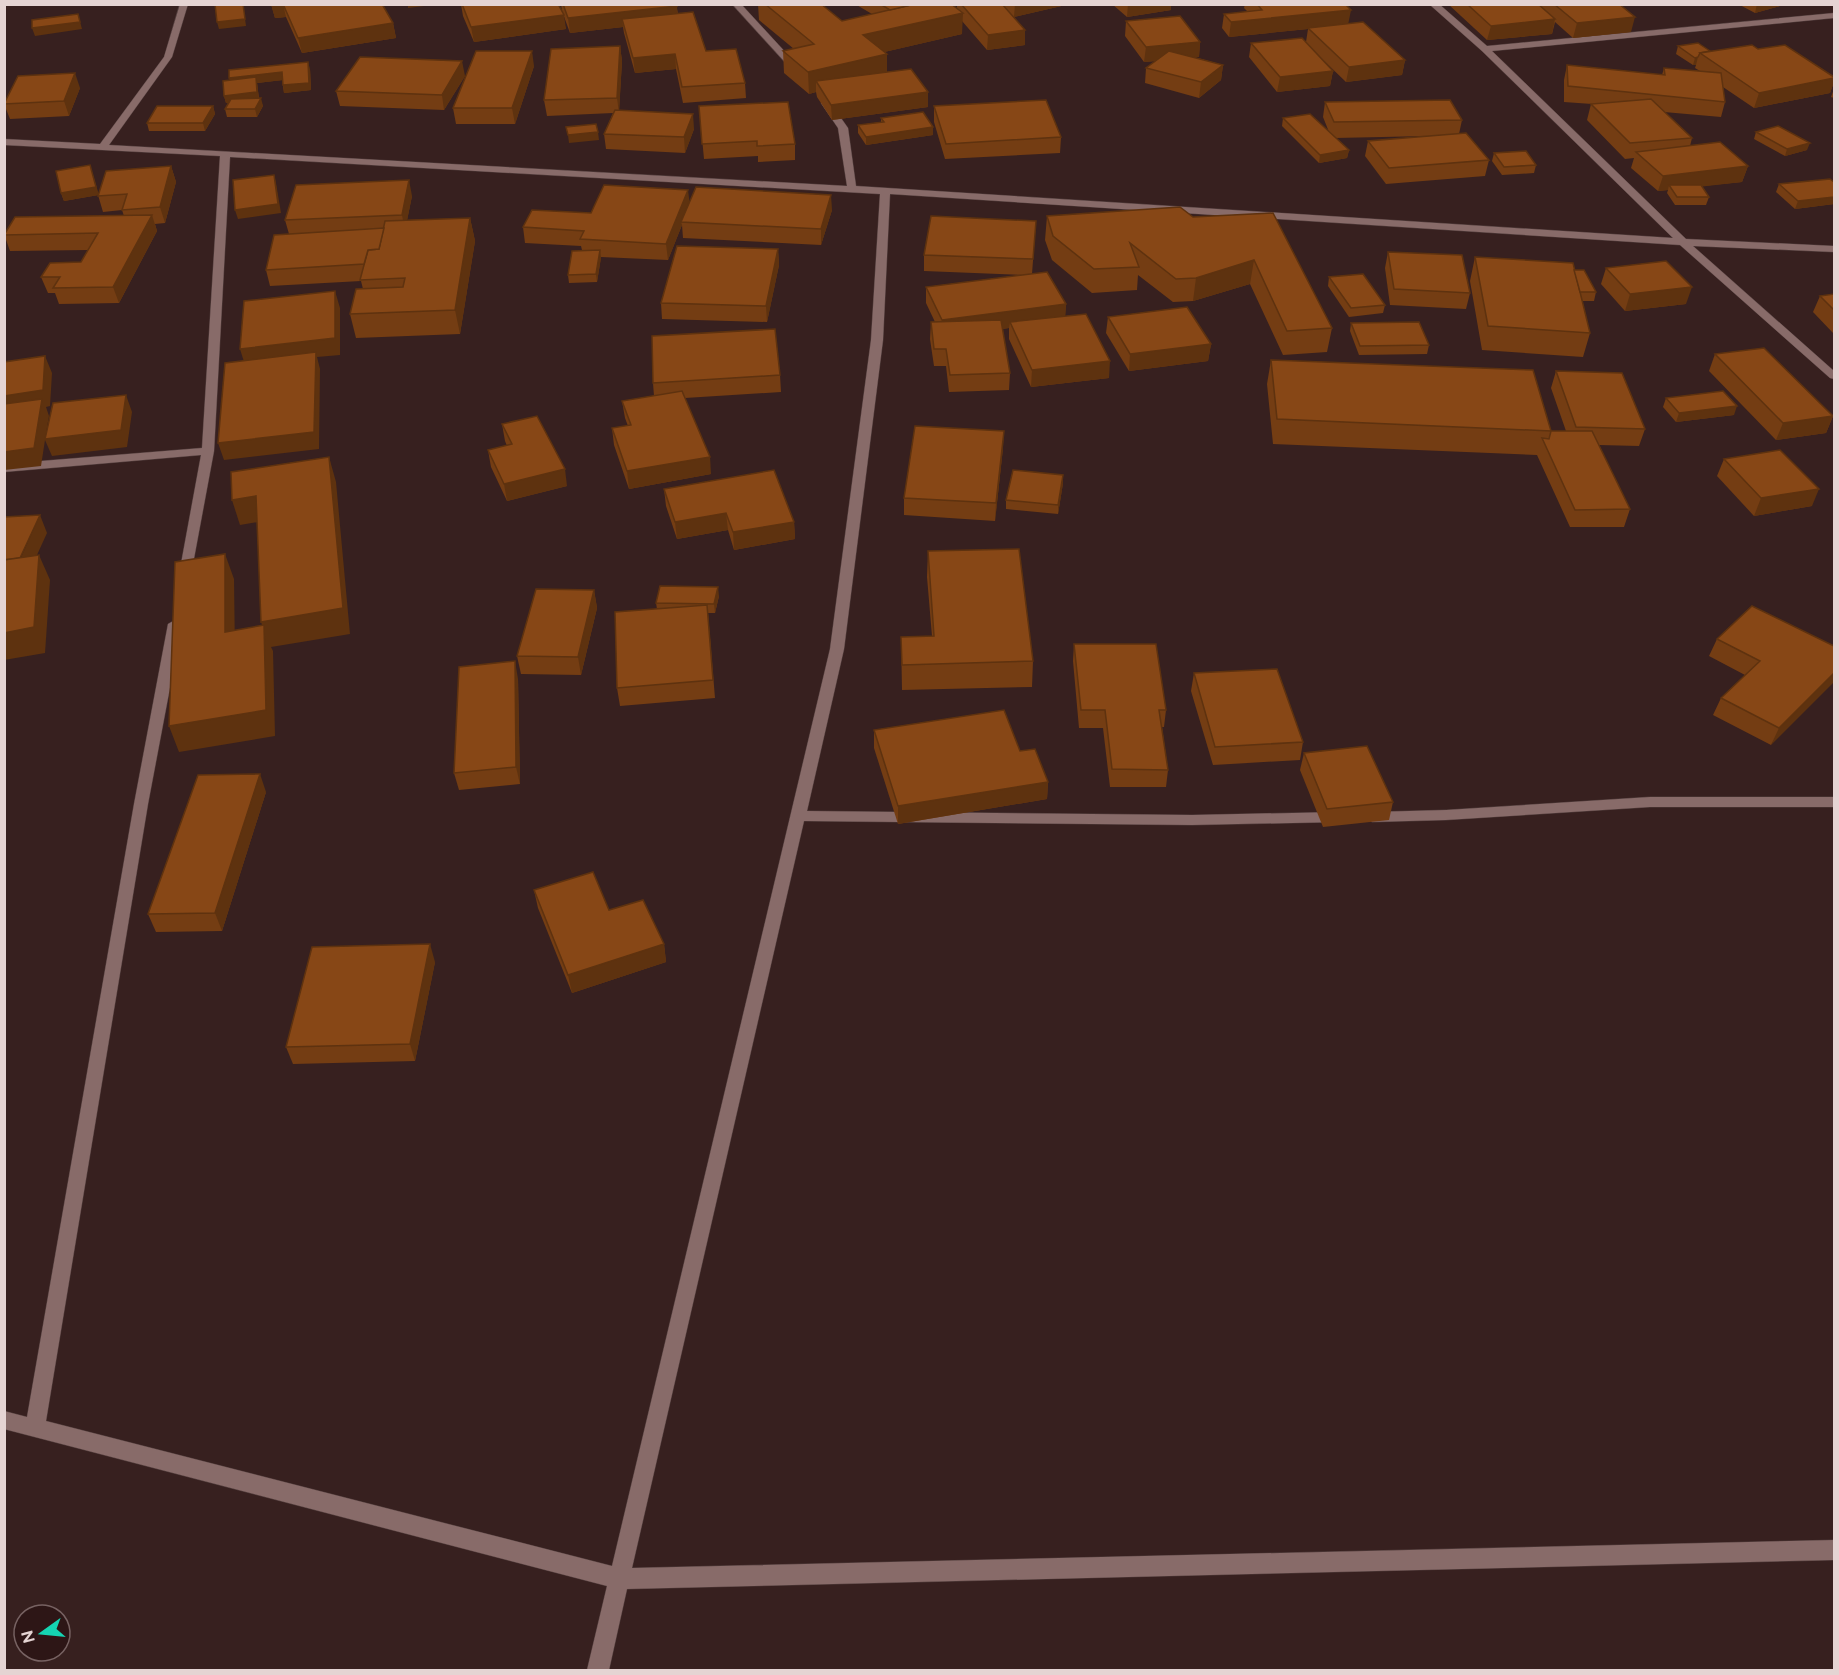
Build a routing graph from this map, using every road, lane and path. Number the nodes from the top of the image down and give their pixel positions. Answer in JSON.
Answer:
{"nodes":[{"id":1,"x":184,"y":4,"type":"edge"},
{"id":2,"x":736,"y":4,"type":"edge"},
{"id":3,"x":1433,"y":4,"type":"edge"},
{"id":4,"x":1834,"y":15,"type":"edge"},
{"id":5,"x":1485,"y":49,"type":"junction"},
{"id":6,"x":807,"y":81,"type":"edge"},
{"id":7,"x":823,"y":98,"type":"edge"},
{"id":8,"x":4,"y":142,"type":"edge"},
{"id":9,"x":103,"y":147,"type":"junction"},
{"id":10,"x":225,"y":154,"type":"junction"},
{"id":11,"x":852,"y":189,"type":"junction"},
{"id":12,"x":885,"y":191,"type":"junction"},
{"id":13,"x":1683,"y":242,"type":"junction"},
{"id":14,"x":1834,"y":249,"type":"edge"},
{"id":15,"x":1834,"y":376,"type":"edge"},
{"id":16,"x":208,"y":451,"type":"junction"},
{"id":17,"x":4,"y":468,"type":"edge"},
{"id":18,"x":1834,"y":802,"type":"edge"},
{"id":19,"x":799,"y":816,"type":"junction"},
{"id":20,"x":4,"y":1420,"type":"edge"},
{"id":21,"x":35,"y":1428,"type":"junction"},
{"id":22,"x":1834,"y":1550,"type":"edge"},
{"id":23,"x":620,"y":1579,"type":"junction"},
{"id":24,"x":598,"y":1671,"type":"edge"}],
"edges":[{"from":1,"to":9,"type":"street"},
{"from":2,"to":6,"type":"street"},
{"from":3,"to":5,"type":"street"},
{"from":4,"to":5,"type":"street"},
{"from":5,"to":13,"type":"street"},
{"from":7,"to":11,"type":"street"},
{"from":8,"to":9,"type":"street"},
{"from":9,"to":10,"type":"street"},
{"from":10,"to":11,"type":"street"},
{"from":10,"to":16,"type":"street"},
{"from":11,"to":12,"type":"street"},
{"from":12,"to":13,"type":"street"},
{"from":12,"to":19,"type":"street"},
{"from":13,"to":14,"type":"street"},
{"from":13,"to":15,"type":"street"},
{"from":16,"to":17,"type":"street"},
{"from":16,"to":21,"type":"street"},
{"from":18,"to":19,"type":"street"},
{"from":19,"to":23,"type":"street"},
{"from":20,"to":21,"type":"street"},
{"from":21,"to":23,"type":"street"},
{"from":22,"to":23,"type":"street"},
{"from":23,"to":24,"type":"street"}]}
